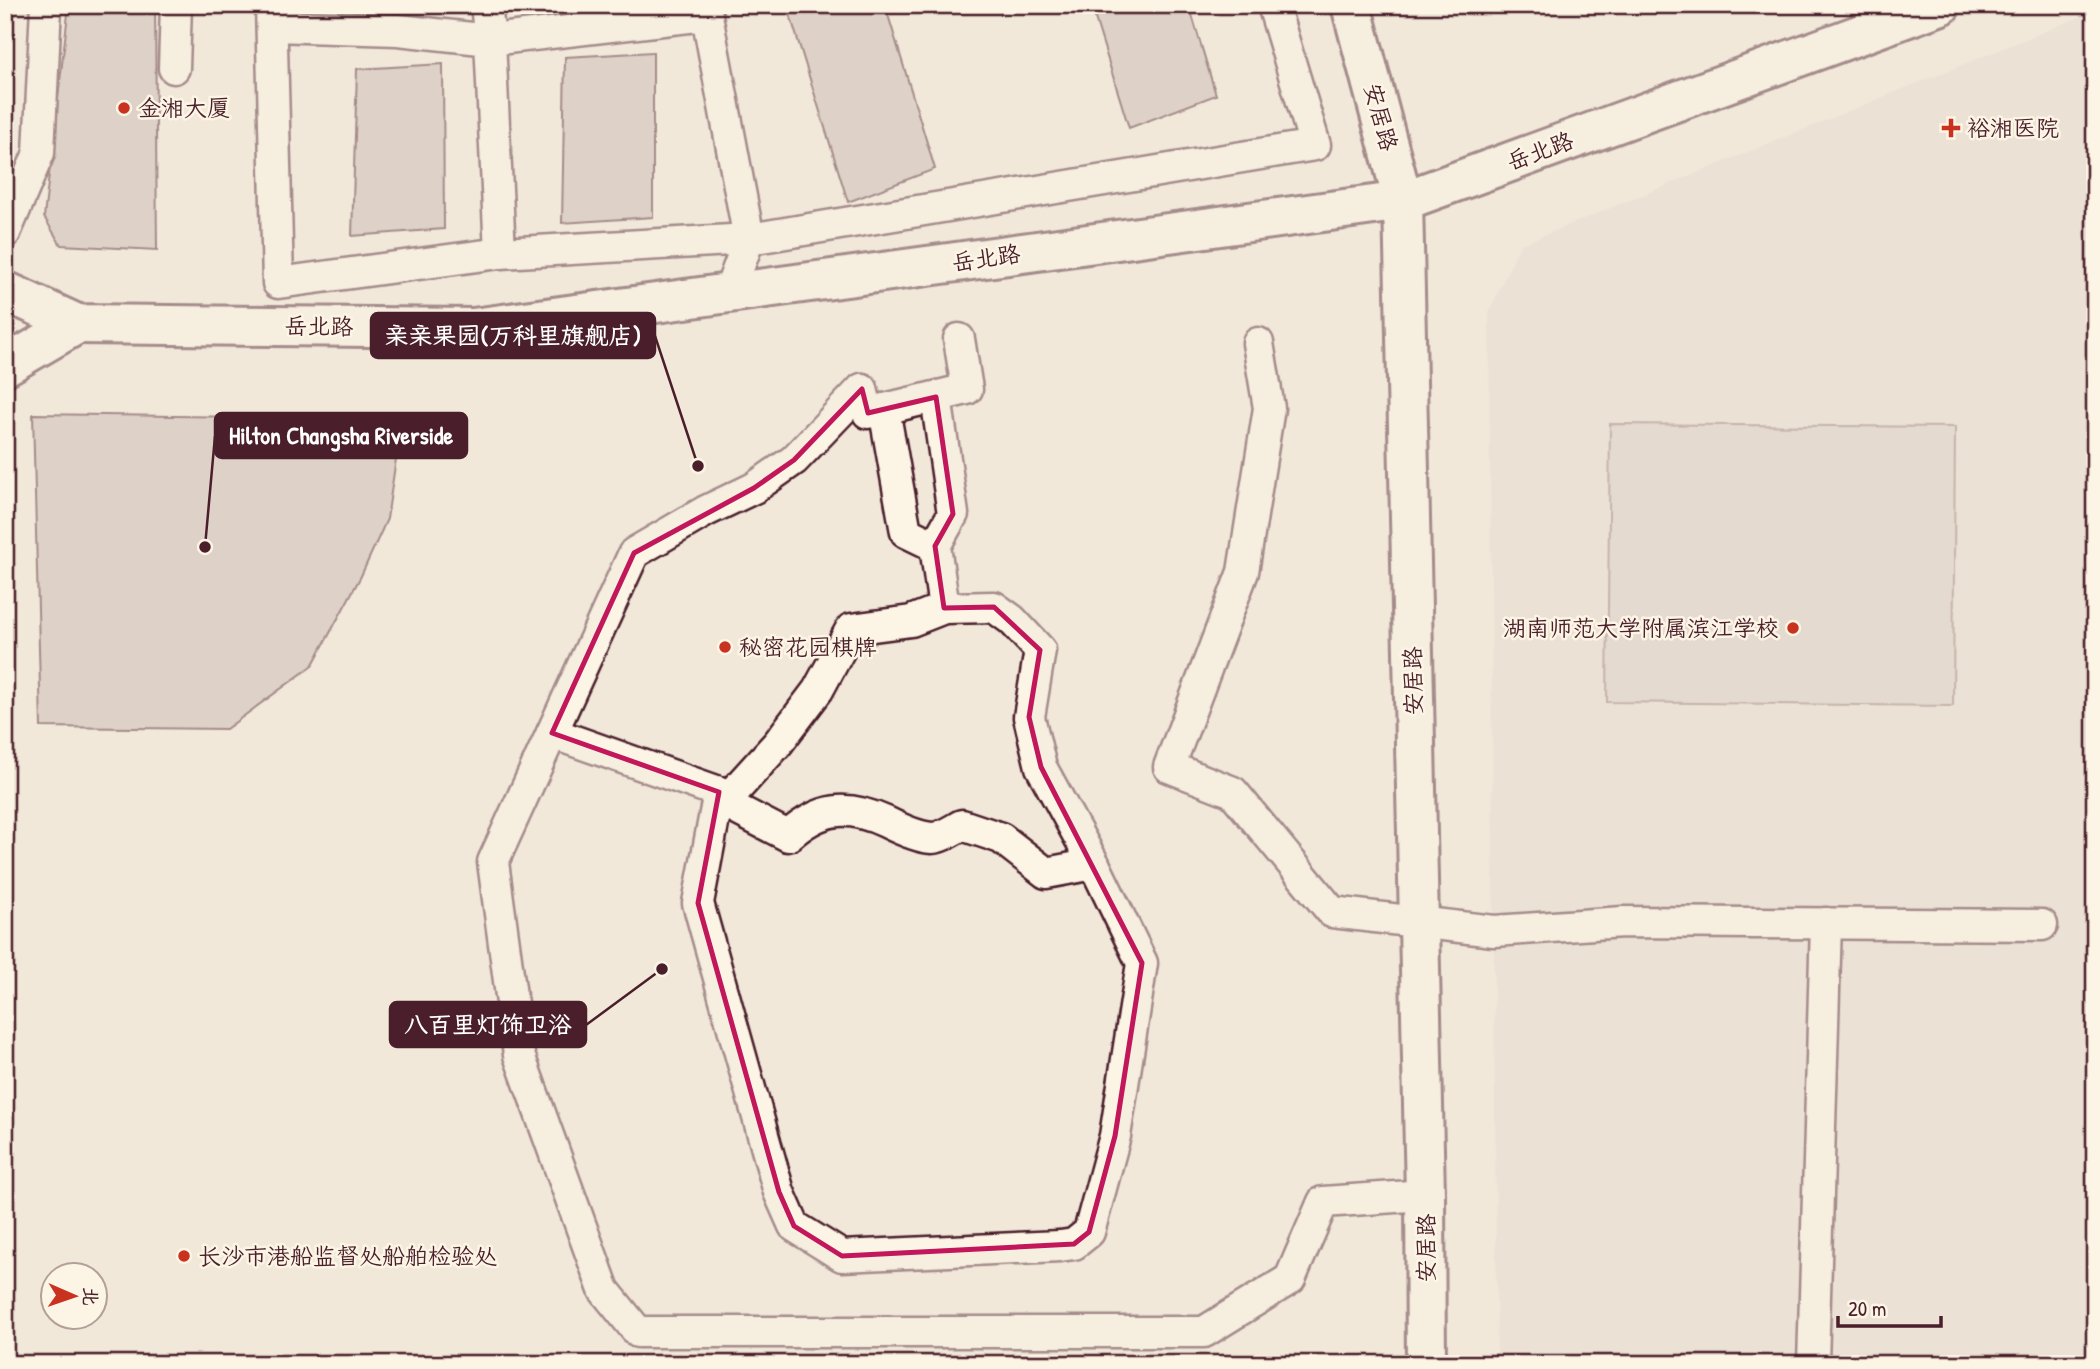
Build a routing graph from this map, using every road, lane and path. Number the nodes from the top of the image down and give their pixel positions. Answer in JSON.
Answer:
{"nodes":[{"id":1,"x":46,"y":5,"type":"edge"},
{"id":2,"x":176,"y":5,"type":"edge"},
{"id":3,"x":486,"y":5,"type":"edge"},
{"id":4,"x":1273,"y":5,"type":"edge"},
{"id":5,"x":1351,"y":5,"type":"edge"},
{"id":6,"x":1941,"y":5,"type":"edge"},
{"id":7,"x":705,"y":10,"type":"edge"},
{"id":8,"x":272,"y":15,"type":"edge"},
{"id":9,"x":490,"y":40,"type":"junction"},
{"id":10,"x":174,"y":68,"type":"dead end"},
{"id":11,"x":1403,"y":201,"type":"junction"},
{"id":12,"x":5,"y":233,"type":"edge"},
{"id":13,"x":749,"y":239,"type":"junction"},
{"id":14,"x":500,"y":253,"type":"junction"},
{"id":15,"x":5,"y":291,"type":"edge"},
{"id":16,"x":729,"y":293,"type":"junction"},
{"id":17,"x":77,"y":324,"type":"junction"},
{"id":18,"x":959,"y":339,"type":"dead end"},
{"id":19,"x":1258,"y":343,"type":"dead end"},
{"id":20,"x":5,"y":366,"type":"edge"},
{"id":21,"x":936,"y":397,"type":"junction"},
{"id":22,"x":884,"y":409,"type":"junction"},
{"id":23,"x":936,"y":546,"type":"junction"},
{"id":24,"x":944,"y":608,"type":"junction"},
{"id":25,"x":552,"y":733,"type":"junction"},
{"id":26,"x":719,"y":792,"type":"junction"},
{"id":27,"x":1094,"y":864,"type":"junction"},
{"id":28,"x":1419,"y":923,"type":"junction"},
{"id":29,"x":1826,"y":923,"type":"junction"},
{"id":30,"x":2042,"y":925,"type":"dead end"},
{"id":31,"x":1425,"y":1195,"type":"junction"},
{"id":32,"x":1426,"y":1364,"type":"edge"},
{"id":33,"x":1813,"y":1364,"type":"edge"}],
"edges":[{"from":1,"to":12,"type":"street"},
{"from":2,"to":10,"type":"street"},
{"from":3,"to":9,"type":"street"},
{"from":4,"to":13,"type":"street"},
{"from":5,"to":11,"type":"street","name":"安居路"},
{"from":6,"to":11,"type":"street","name":"岳北路"},
{"from":7,"to":9,"type":"street"},
{"from":7,"to":13,"type":"street"},
{"from":8,"to":9,"type":"street"},
{"from":8,"to":14,"type":"street"},
{"from":9,"to":14,"type":"street"},
{"from":11,"to":16,"type":"street","name":"岳北路"},
{"from":11,"to":28,"type":"street","name":"安居路"},
{"from":13,"to":14,"type":"street"},
{"from":13,"to":16,"type":"street"},
{"from":15,"to":17,"type":"street","name":"岳北路"},
{"from":16,"to":17,"type":"street","name":"岳北路"},
{"from":17,"to":20,"type":"street"},
{"from":18,"to":21,"type":"street"},
{"from":19,"to":28,"type":"street"},
{"from":21,"to":22,"type":"street"},
{"from":21,"to":23,"type":"street"},
{"from":22,"to":23,"type":"street"},
{"from":22,"to":25,"type":"street"},
{"from":23,"to":24,"type":"street"},
{"from":24,"to":26,"type":"street"},
{"from":24,"to":27,"type":"street"},
{"from":25,"to":26,"type":"street"},
{"from":25,"to":31,"type":"street"},
{"from":26,"to":27,"type":"street"},
{"from":26,"to":27,"type":"street"},
{"from":28,"to":29,"type":"street"},
{"from":28,"to":31,"type":"street","name":"安居路"},
{"from":29,"to":30,"type":"street"},
{"from":29,"to":33,"type":"street"},
{"from":31,"to":32,"type":"street","name":"安居路"}]}
